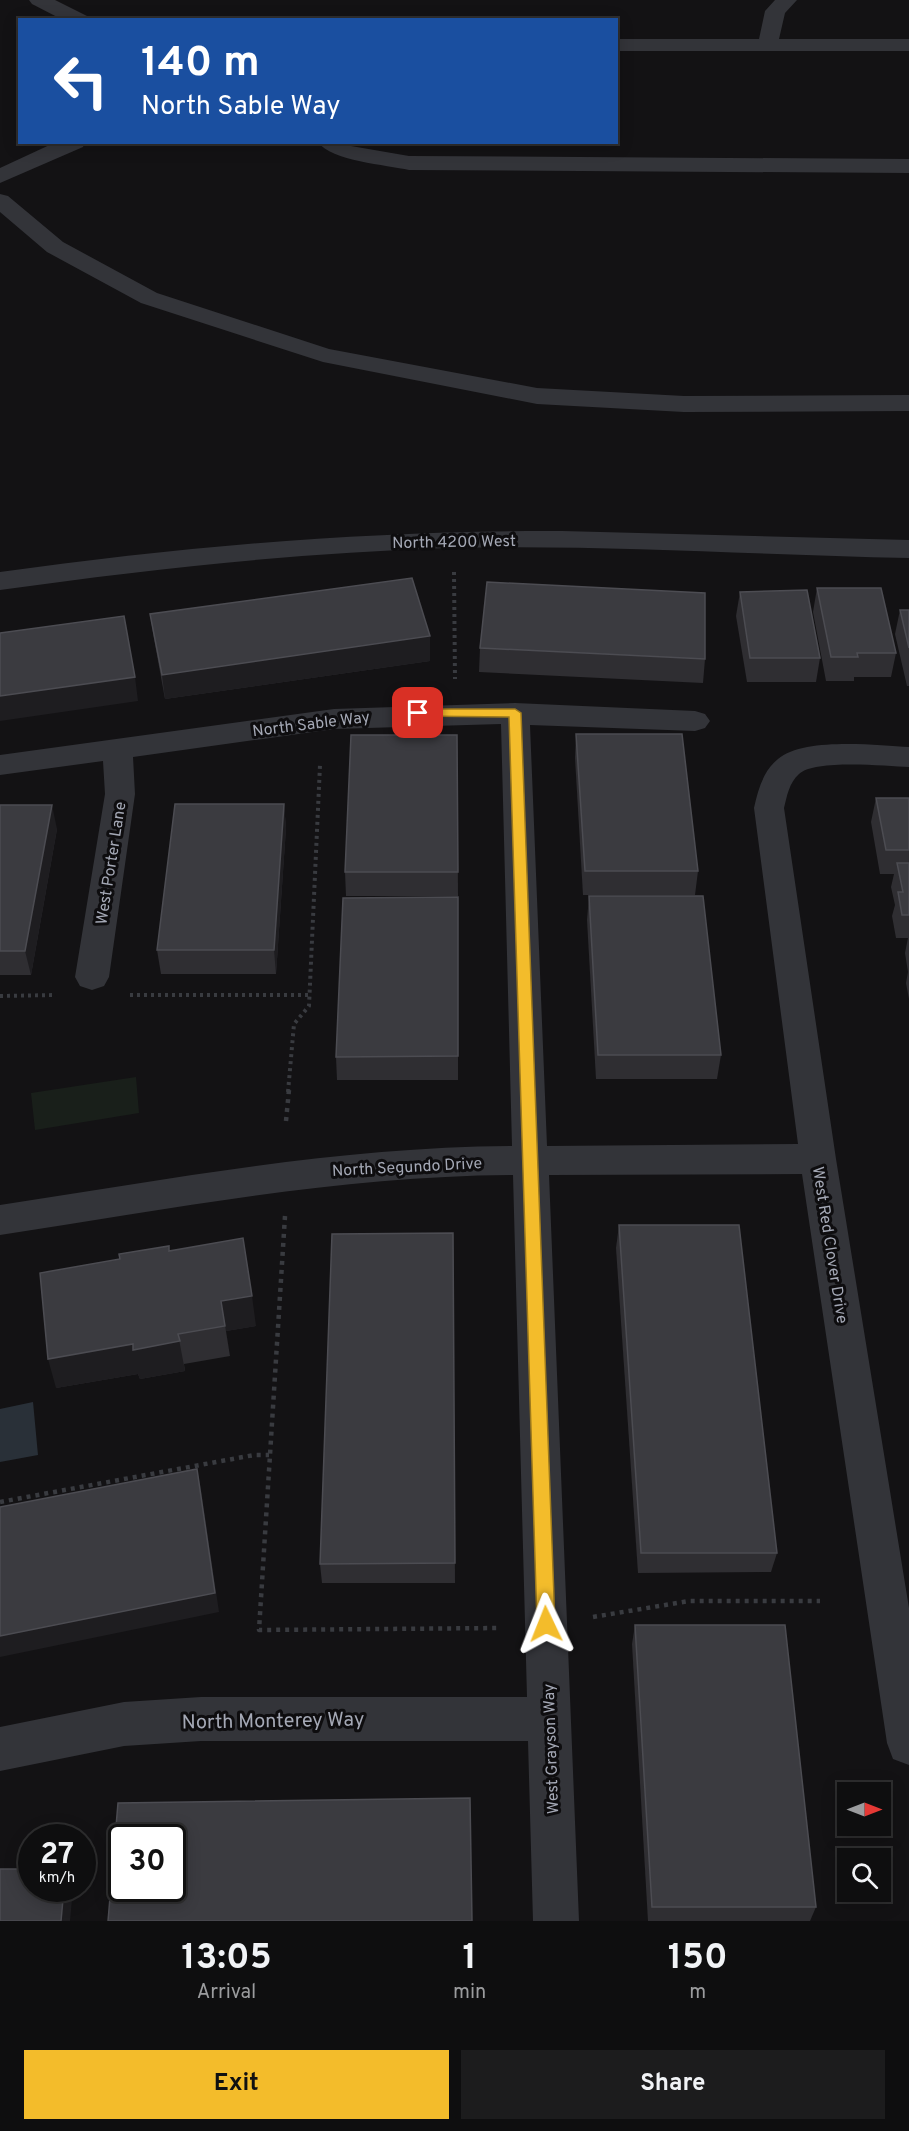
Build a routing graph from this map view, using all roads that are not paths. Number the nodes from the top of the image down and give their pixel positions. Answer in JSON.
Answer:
{"nodes":[{"id":1,"x":39,"y":0,"type":"edge"},
{"id":2,"x":787,"y":0,"type":"edge"},
{"id":3,"x":76,"y":18,"type":"edge"},
{"id":4,"x":618,"y":45,"type":"edge"},
{"id":5,"x":768,"y":45,"type":"junction"},
{"id":6,"x":909,"y":45,"type":"edge"},
{"id":7,"x":71,"y":144,"type":"edge"},
{"id":8,"x":332,"y":144,"type":"edge"},
{"id":9,"x":909,"y":166,"type":"edge"},
{"id":10,"x":0,"y":176,"type":"edge"},
{"id":11,"x":0,"y":201,"type":"edge"},
{"id":12,"x":909,"y":403,"type":"edge"},
{"id":13,"x":909,"y":549,"type":"edge"},
{"id":14,"x":0,"y":580,"type":"edge"},
{"id":15,"x":515,"y":713,"type":"junction"},
{"id":16,"x":695,"y":721,"type":"dead end"},
{"id":17,"x":117,"y":749,"type":"junction"},
{"id":18,"x":909,"y":757,"type":"edge"},
{"id":19,"x":0,"y":765,"type":"edge"},
{"id":20,"x":92,"y":977,"type":"dead end"},
{"id":21,"x":818,"y":1159,"type":"junction"},
{"id":22,"x":530,"y":1161,"type":"junction"},
{"id":23,"x":0,"y":1220,"type":"edge"},
{"id":24,"x":549,"y":1719,"type":"junction"},
{"id":25,"x":909,"y":1743,"type":"edge"},
{"id":26,"x":0,"y":1749,"type":"edge"},
{"id":27,"x":556,"y":1921,"type":"edge"}],
"edges":[{"from":1,"to":3,"type":"street"},
{"from":2,"to":5,"type":"street"},
{"from":4,"to":5,"type":"street"},
{"from":5,"to":6,"type":"street"},
{"from":7,"to":10,"type":"street"},
{"from":8,"to":9,"type":"street"},
{"from":11,"to":12,"type":"street"},
{"from":13,"to":14,"type":"street","name":"North 4200 West"},
{"from":15,"to":16,"type":"street","name":"North Sable Way"},
{"from":15,"to":17,"type":"street","name":"North Sable Way"},
{"from":15,"to":22,"type":"street","name":"West Grayson Way"},
{"from":17,"to":19,"type":"street","name":"North Sable Way"},
{"from":17,"to":20,"type":"street","name":"West Porter Lane"},
{"from":18,"to":21,"type":"street","name":"West Red Clover Drive"},
{"from":21,"to":22,"type":"street","name":"North Segundo Drive"},
{"from":21,"to":25,"type":"street","name":"West Red Clover Drive"},
{"from":22,"to":23,"type":"street","name":"North Segundo Drive"},
{"from":22,"to":24,"type":"street","name":"West Grayson Way"},
{"from":24,"to":26,"type":"street","name":"North Monterey Way"},
{"from":24,"to":27,"type":"street","name":"West Grayson Way"}]}
